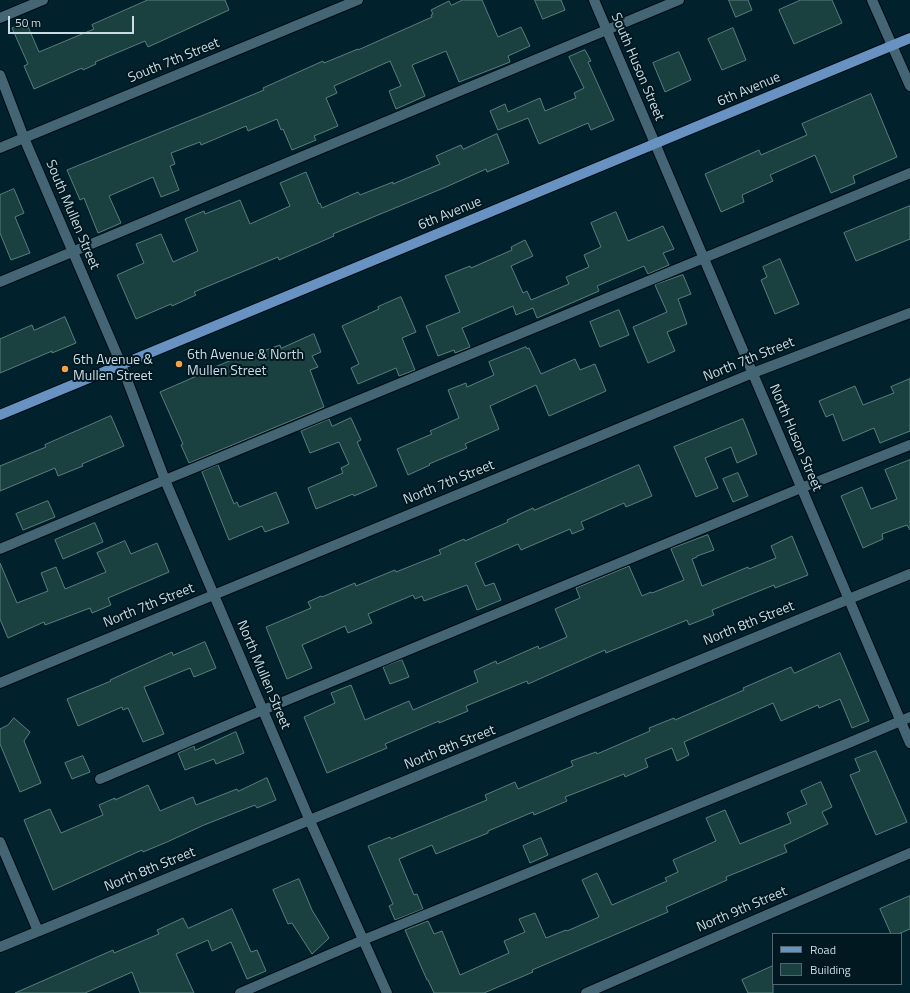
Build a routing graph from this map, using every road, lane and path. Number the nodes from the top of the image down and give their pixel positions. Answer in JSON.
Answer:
{"nodes":[{"id":1,"x":43,"y":0,"type":"edge"},
{"id":2,"x":358,"y":0,"type":"edge"},
{"id":3,"x":594,"y":0,"type":"edge"},
{"id":4,"x":679,"y":0,"type":"edge"},
{"id":5,"x":872,"y":0,"type":"edge"},
{"id":6,"x":0,"y":18,"type":"edge"},
{"id":7,"x":607,"y":30,"type":"junction"},
{"id":8,"x":910,"y":38,"type":"edge"},
{"id":9,"x":892,"y":45,"type":"junction"},
{"id":10,"x":0,"y":75,"type":"edge"},
{"id":11,"x":910,"y":86,"type":"edge"},
{"id":12,"x":24,"y":138,"type":"junction"},
{"id":13,"x":655,"y":144,"type":"junction"},
{"id":14,"x":0,"y":148,"type":"edge"},
{"id":15,"x":910,"y":173,"type":"edge"},
{"id":16,"x":73,"y":252,"type":"junction"},
{"id":17,"x":704,"y":257,"type":"junction"},
{"id":18,"x":0,"y":282,"type":"edge"},
{"id":19,"x":910,"y":312,"type":"edge"},
{"id":20,"x":122,"y":364,"type":"junction"},
{"id":21,"x":753,"y":374,"type":"junction"},
{"id":22,"x":0,"y":415,"type":"edge"},
{"id":23,"x":910,"y":445,"type":"edge"},
{"id":24,"x":165,"y":480,"type":"junction"},
{"id":25,"x":801,"y":488,"type":"junction"},
{"id":26,"x":0,"y":549,"type":"edge"},
{"id":27,"x":910,"y":574,"type":"edge"},
{"id":28,"x":214,"y":595,"type":"junction"},
{"id":29,"x":849,"y":598,"type":"junction"},
{"id":30,"x":0,"y":683,"type":"edge"},
{"id":31,"x":263,"y":710,"type":"junction"},
{"id":32,"x":910,"y":717,"type":"edge"},
{"id":33,"x":900,"y":722,"type":"junction"},
{"id":34,"x":910,"y":743,"type":"edge"},
{"id":35,"x":100,"y":779,"type":"dead end"},
{"id":36,"x":310,"y":821,"type":"junction"},
{"id":37,"x":0,"y":842,"type":"edge"},
{"id":38,"x":910,"y":853,"type":"edge"},
{"id":39,"x":38,"y":931,"type":"junction"},
{"id":40,"x":363,"y":940,"type":"junction"},
{"id":41,"x":0,"y":947,"type":"edge"},
{"id":42,"x":240,"y":993,"type":"edge"},
{"id":43,"x":387,"y":993,"type":"edge"},
{"id":44,"x":586,"y":993,"type":"edge"}],
"edges":[{"from":1,"to":6,"type":"street"},
{"from":2,"to":12,"type":"street","name":"South 7th Street"},
{"from":3,"to":7,"type":"street","name":"South Huson Street"},
{"from":4,"to":7,"type":"street"},
{"from":5,"to":9,"type":"street"},
{"from":7,"to":13,"type":"street","name":"South Huson Street"},
{"from":7,"to":16,"type":"street"},
{"from":8,"to":9,"type":"main road","name":"6th Avenue"},
{"from":9,"to":11,"type":"street"},
{"from":9,"to":13,"type":"main road","name":"6th Avenue"},
{"from":10,"to":12,"type":"street","name":"South Mullen Street"},
{"from":12,"to":14,"type":"street","name":"South 7th Street"},
{"from":12,"to":16,"type":"street","name":"South Mullen Street"},
{"from":13,"to":17,"type":"street","name":"North Huson Street"},
{"from":13,"to":20,"type":"main road","name":"6th Avenue"},
{"from":15,"to":17,"type":"street"},
{"from":16,"to":18,"type":"street"},
{"from":16,"to":20,"type":"street","name":"South Mullen Street"},
{"from":17,"to":21,"type":"street","name":"North Huson Street"},
{"from":17,"to":24,"type":"street"},
{"from":19,"to":21,"type":"street","name":"North 7th Street"},
{"from":20,"to":22,"type":"main road","name":"6th Avenue"},
{"from":20,"to":24,"type":"street","name":"North Mullen Street"},
{"from":21,"to":25,"type":"street","name":"North Huson Street"},
{"from":21,"to":28,"type":"street","name":"North 7th Street"},
{"from":23,"to":25,"type":"street"},
{"from":24,"to":26,"type":"street"},
{"from":24,"to":28,"type":"street","name":"North Mullen Street"},
{"from":25,"to":29,"type":"street","name":"North Huson Street"},
{"from":25,"to":31,"type":"street"},
{"from":27,"to":29,"type":"street","name":"North 8th Street"},
{"from":28,"to":30,"type":"street","name":"North 7th Street"},
{"from":28,"to":31,"type":"street","name":"North Mullen Street"},
{"from":29,"to":33,"type":"street","name":"North Huson Street"},
{"from":29,"to":36,"type":"street","name":"North 8th Street"},
{"from":31,"to":35,"type":"street"},
{"from":31,"to":36,"type":"street","name":"North Mullen Street"},
{"from":32,"to":33,"type":"street"},
{"from":33,"to":34,"type":"street","name":"North Huson Street"},
{"from":33,"to":40,"type":"street"},
{"from":36,"to":39,"type":"street","name":"North 8th Street"},
{"from":36,"to":40,"type":"street","name":"North Mullen Street"},
{"from":37,"to":39,"type":"street"},
{"from":38,"to":44,"type":"street","name":"North 9th Street"},
{"from":39,"to":41,"type":"street","name":"North 8th Street"},
{"from":40,"to":42,"type":"street"},
{"from":40,"to":43,"type":"street","name":"North Mullen Street"}]}
